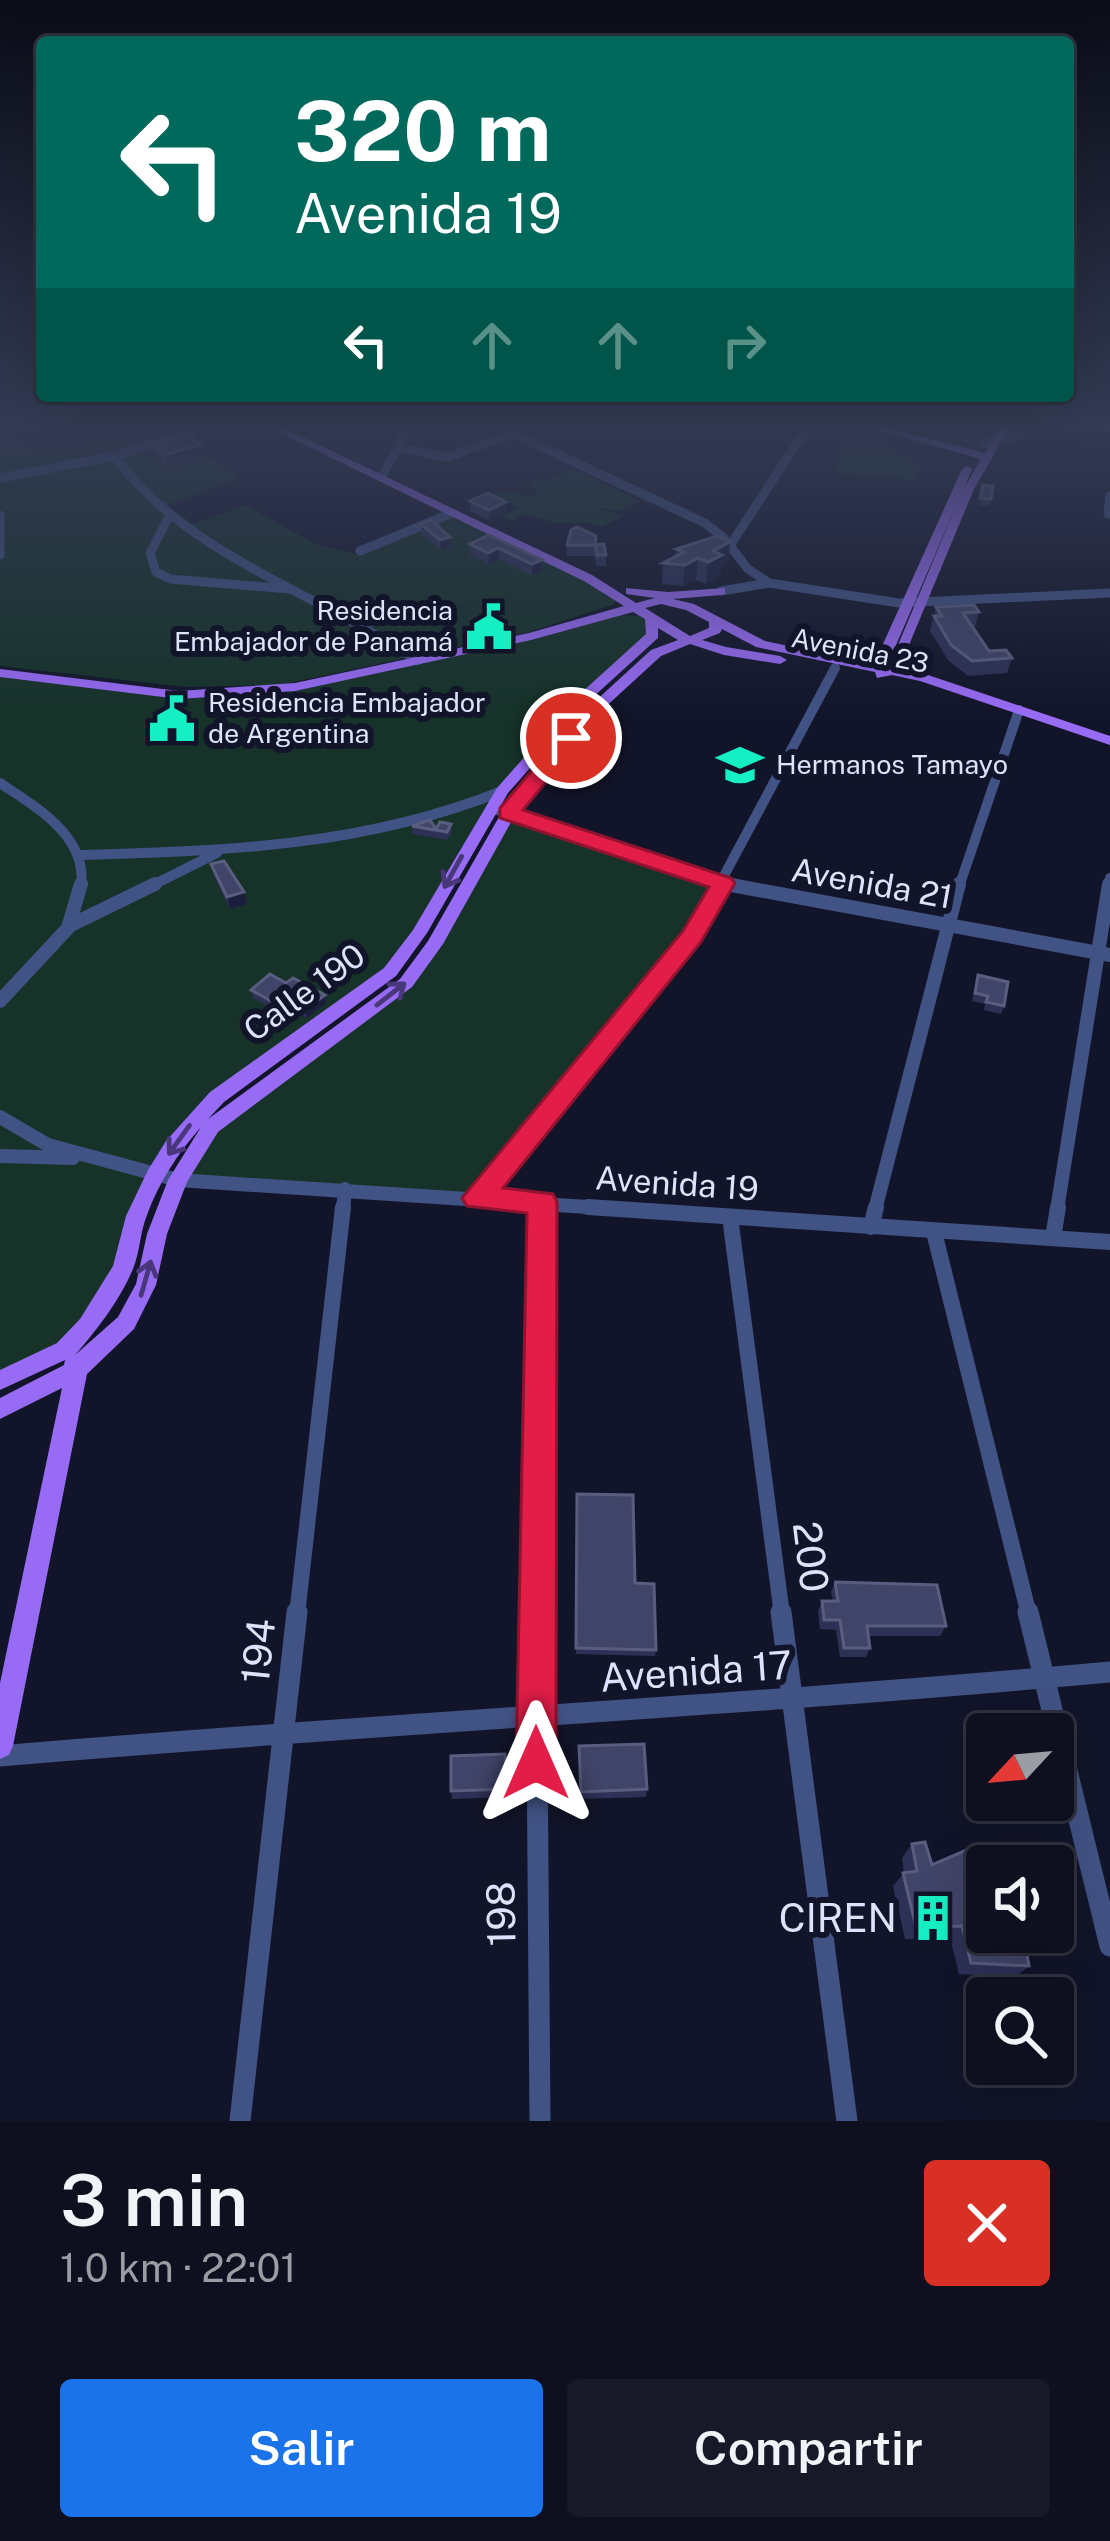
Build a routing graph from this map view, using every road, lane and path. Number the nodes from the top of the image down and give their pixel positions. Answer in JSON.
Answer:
{"nodes":[{"id":1,"x":0,"y":519,"type":"edge"},
{"id":2,"x":168,"y":519,"type":"edge"},
{"id":3,"x":174,"y":519,"type":"edge"},
{"id":4,"x":438,"y":519,"type":"edge"},
{"id":5,"x":465,"y":519,"type":"edge"},
{"id":6,"x":477,"y":519,"type":"edge"},
{"id":7,"x":695,"y":519,"type":"edge"},
{"id":8,"x":747,"y":519,"type":"edge"},
{"id":9,"x":942,"y":519,"type":"edge"},
{"id":10,"x":957,"y":519,"type":"edge"},
{"id":11,"x":745,"y":522,"type":"junction"},
{"id":12,"x":704,"y":523,"type":"junction"},
{"id":13,"x":730,"y":544,"type":"junction"},
{"id":14,"x":360,"y":551,"type":"dead end"},
{"id":15,"x":0,"y":556,"type":"edge"},
{"id":16,"x":769,"y":583,"type":"junction"},
{"id":17,"x":294,"y":589,"type":"junction"},
{"id":18,"x":613,"y":590,"type":"junction"},
{"id":19,"x":630,"y":591,"type":"junction"},
{"id":20,"x":721,"y":591,"type":"junction"},
{"id":21,"x":1110,"y":593,"type":"edge"},
{"id":22,"x":666,"y":600,"type":"junction"},
{"id":23,"x":925,"y":602,"type":"junction"},
{"id":24,"x":907,"y":603,"type":"junction"},
{"id":25,"x":644,"y":616,"type":"junction"},
{"id":26,"x":600,"y":617,"type":"junction"},
{"id":27,"x":711,"y":618,"type":"junction"},
{"id":28,"x":691,"y":640,"type":"junction"},
{"id":29,"x":671,"y":646,"type":"junction"},
{"id":30,"x":724,"y":651,"type":"junction"},
{"id":31,"x":418,"y":659,"type":"junction"},
{"id":32,"x":887,"y":665,"type":"junction"},
{"id":33,"x":835,"y":668,"type":"junction"},
{"id":34,"x":0,"y":673,"type":"edge"},
{"id":35,"x":1019,"y":710,"type":"junction"},
{"id":36,"x":1110,"y":741,"type":"edge"},
{"id":37,"x":0,"y":783,"type":"edge"},
{"id":38,"x":512,"y":793,"type":"junction"},
{"id":39,"x":500,"y":811,"type":"junction"},
{"id":40,"x":450,"y":813,"type":"junction"},
{"id":41,"x":477,"y":828,"type":"junction"},
{"id":42,"x":497,"y":832,"type":"junction"},
{"id":43,"x":224,"y":849,"type":"junction"},
{"id":44,"x":82,"y":855,"type":"junction"},
{"id":45,"x":1110,"y":878,"type":"edge"},
{"id":46,"x":723,"y":883,"type":"junction"},
{"id":47,"x":948,"y":924,"type":"junction"},
{"id":48,"x":71,"y":925,"type":"junction"},
{"id":49,"x":414,"y":940,"type":"junction"},
{"id":50,"x":435,"y":944,"type":"junction"},
{"id":51,"x":1104,"y":954,"type":"edge"},
{"id":52,"x":0,"y":1001,"type":"edge"},
{"id":53,"x":0,"y":1117,"type":"edge"},
{"id":54,"x":0,"y":1156,"type":"edge"},
{"id":55,"x":98,"y":1160,"type":"junction"},
{"id":56,"x":155,"y":1175,"type":"junction"},
{"id":57,"x":178,"y":1180,"type":"junction"},
{"id":58,"x":345,"y":1189,"type":"junction"},
{"id":59,"x":477,"y":1198,"type":"junction"},
{"id":60,"x":542,"y":1202,"type":"junction"},
{"id":61,"x":730,"y":1217,"type":"junction"},
{"id":62,"x":871,"y":1227,"type":"junction"},
{"id":63,"x":934,"y":1232,"type":"junction"},
{"id":64,"x":1053,"y":1238,"type":"junction"},
{"id":65,"x":1110,"y":1242,"type":"edge"},
{"id":66,"x":71,"y":1359,"type":"junction"},
{"id":67,"x":0,"y":1380,"type":"edge"},
{"id":68,"x":0,"y":1408,"type":"edge"},
{"id":69,"x":1110,"y":1672,"type":"edge"},
{"id":70,"x":1043,"y":1677,"type":"junction"},
{"id":71,"x":793,"y":1700,"type":"junction"},
{"id":72,"x":535,"y":1718,"type":"junction"},
{"id":73,"x":285,"y":1732,"type":"junction"},
{"id":74,"x":0,"y":1746,"type":"edge"},
{"id":75,"x":0,"y":1756,"type":"edge"},
{"id":76,"x":1110,"y":1946,"type":"edge"},
{"id":77,"x":240,"y":2121,"type":"edge"},
{"id":78,"x":540,"y":2121,"type":"edge"},
{"id":79,"x":848,"y":2121,"type":"edge"}],
"edges":[{"from":1,"to":15,"type":"street"},
{"from":2,"to":17,"type":"street"},
{"from":3,"to":17,"type":"street"},
{"from":4,"to":14,"type":"street"},
{"from":5,"to":18,"type":"main road"},
{"from":6,"to":19,"type":"main road"},
{"from":7,"to":12,"type":"street"},
{"from":8,"to":11,"type":"street"},
{"from":9,"to":24,"type":"main road"},
{"from":10,"to":23,"type":"main road"},
{"from":11,"to":12,"type":"street"},
{"from":11,"to":13,"type":"street"},
{"from":12,"to":13,"type":"street"},
{"from":13,"to":16,"type":"street"},
{"from":16,"to":20,"type":"street"},
{"from":16,"to":24,"type":"street"},
{"from":17,"to":31,"type":"street"},
{"from":18,"to":25,"type":"main road"},
{"from":18,"to":26,"type":"main road"},
{"from":19,"to":20,"type":"main road"},
{"from":19,"to":22,"type":"main road","name":"Avenida 23"},
{"from":20,"to":22,"type":"main road"},
{"from":20,"to":27,"type":"main road"},
{"from":21,"to":23,"type":"street"},
{"from":22,"to":25,"type":"main road"},
{"from":22,"to":27,"type":"main road","name":"Avenida 23"},
{"from":23,"to":24,"type":"street"},
{"from":23,"to":32,"type":"main road"},
{"from":24,"to":32,"type":"main road"},
{"from":25,"to":26,"type":"main road"},
{"from":25,"to":28,"type":"main road","name":"Avenida 23"},
{"from":25,"to":38,"type":"main road","name":"Calle 190"},
{"from":26,"to":31,"type":"main road"},
{"from":27,"to":28,"type":"main road"},
{"from":27,"to":32,"type":"main road","name":"Avenida 23"},
{"from":28,"to":29,"type":"main road","name":"Calle 190"},
{"from":28,"to":30,"type":"main road","name":"Avenida 23"},
{"from":29,"to":30,"type":"main road"},
{"from":29,"to":38,"type":"main road","name":"Calle 190"},
{"from":30,"to":33,"type":"main road","name":"Avenida 23"},
{"from":31,"to":34,"type":"main road"},
{"from":32,"to":33,"type":"main road","name":"Avenida 23"},
{"from":32,"to":35,"type":"main road","name":"Avenida 23"},
{"from":32,"to":35,"type":"main road","name":"Avenida 23"},
{"from":33,"to":46,"type":"street"},
{"from":35,"to":36,"type":"main road","name":"Avenida 23"},
{"from":35,"to":47,"type":"street"},
{"from":37,"to":44,"type":"street"},
{"from":38,"to":39,"type":"main road","name":"Calle 190"},
{"from":38,"to":40,"type":"street"},
{"from":39,"to":41,"type":"main road","name":"Calle 190"},
{"from":39,"to":42,"type":"main road","name":"Calle 190"},
{"from":39,"to":46,"type":"street","name":"Avenida 21"},
{"from":40,"to":41,"type":"street"},
{"from":40,"to":43,"type":"street"},
{"from":41,"to":42,"type":"main road"},
{"from":41,"to":49,"type":"main road","name":"Calle 190","one_way":true},
{"from":42,"to":50,"type":"main road","name":"Calle 190"},
{"from":43,"to":44,"type":"street"},
{"from":43,"to":48,"type":"street"},
{"from":44,"to":48,"type":"street"},
{"from":45,"to":51,"type":"street"},
{"from":46,"to":47,"type":"street","name":"Avenida 21"},
{"from":46,"to":59,"type":"street"},
{"from":47,"to":51,"type":"street","name":"Avenida 21"},
{"from":47,"to":62,"type":"street"},
{"from":48,"to":52,"type":"street"},
{"from":49,"to":50,"type":"main road"},
{"from":49,"to":56,"type":"main road","name":"Calle 190","one_way":true},
{"from":57,"to":50,"type":"main road","name":"Calle 190","one_way":true},
{"from":51,"to":64,"type":"street"},
{"from":53,"to":55,"type":"street"},
{"from":54,"to":55,"type":"street"},
{"from":55,"to":56,"type":"street","name":"Avenida 19"},
{"from":56,"to":57,"type":"street","name":"Avenida 19"},
{"from":56,"to":66,"type":"main road","name":"Calle 190"},
{"from":57,"to":58,"type":"street","name":"Avenida 19"},
{"from":66,"to":57,"type":"main road","name":"Calle 190","one_way":true},
{"from":58,"to":59,"type":"street","name":"Avenida 19"},
{"from":58,"to":73,"type":"street","name":"194"},
{"from":59,"to":60,"type":"street","name":"Avenida 19"},
{"from":60,"to":61,"type":"street","name":"Avenida 19"},
{"from":60,"to":72,"type":"street","name":"198"},
{"from":61,"to":62,"type":"street","name":"Avenida 19"},
{"from":61,"to":71,"type":"street","name":"200"},
{"from":62,"to":63,"type":"street","name":"Avenida 19"},
{"from":63,"to":64,"type":"street","name":"Avenida 19"},
{"from":63,"to":70,"type":"street"},
{"from":64,"to":65,"type":"street","name":"Avenida 19"},
{"from":66,"to":67,"type":"main road"},
{"from":66,"to":68,"type":"main road"},
{"from":66,"to":74,"type":"main road","name":"Calle 190"},
{"from":69,"to":70,"type":"street","name":"Avenida 17"},
{"from":70,"to":71,"type":"street","name":"Avenida 17"},
{"from":70,"to":76,"type":"street"},
{"from":71,"to":72,"type":"street","name":"Avenida 17"},
{"from":71,"to":79,"type":"street","name":"200"},
{"from":72,"to":73,"type":"street","name":"Avenida 17"},
{"from":72,"to":78,"type":"street","name":"198"},
{"from":73,"to":75,"type":"street","name":"Avenida 17"},
{"from":73,"to":77,"type":"street","name":"194"}]}
